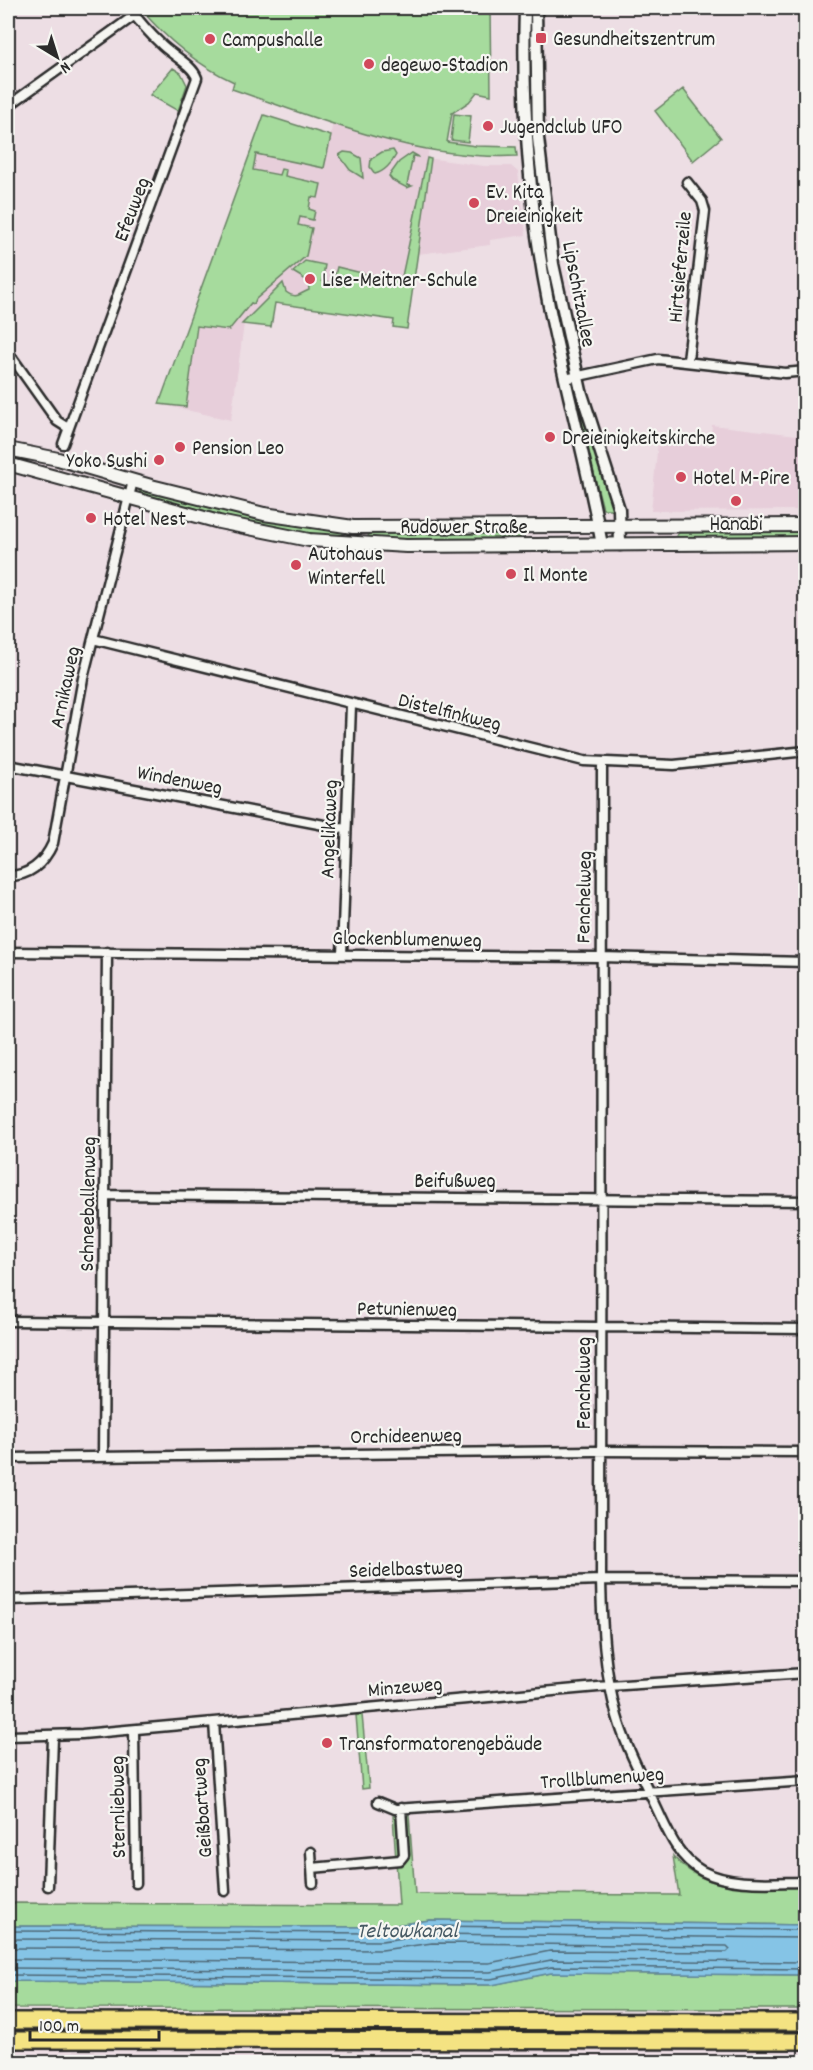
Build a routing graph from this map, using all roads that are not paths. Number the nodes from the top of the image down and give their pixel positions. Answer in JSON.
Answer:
{"nodes":[{"id":1,"x":129,"y":8,"type":"edge"},
{"id":2,"x":525,"y":8,"type":"edge"},
{"id":3,"x":536,"y":8,"type":"edge"},
{"id":4,"x":135,"y":15,"type":"junction"},
{"id":5,"x":536,"y":102,"type":"junction"},
{"id":6,"x":525,"y":103,"type":"junction"},
{"id":7,"x":8,"y":106,"type":"edge"},
{"id":8,"x":540,"y":157,"type":"junction"},
{"id":9,"x":528,"y":158,"type":"junction"},
{"id":10,"x":687,"y":182,"type":"dead end"},
{"id":11,"x":8,"y":352,"type":"edge"},
{"id":12,"x":688,"y":360,"type":"junction"},
{"id":13,"x":806,"y":371,"type":"edge"},
{"id":14,"x":577,"y":376,"type":"junction"},
{"id":15,"x":565,"y":379,"type":"junction"},
{"id":16,"x":68,"y":428,"type":"junction"},
{"id":17,"x":63,"y":444,"type":"dead end"},
{"id":18,"x":8,"y":449,"type":"edge"},
{"id":19,"x":58,"y":459,"type":"junction"},
{"id":20,"x":8,"y":464,"type":"edge"},
{"id":21,"x":53,"y":476,"type":"junction"},
{"id":22,"x":133,"y":481,"type":"junction"},
{"id":23,"x":129,"y":498,"type":"junction"},
{"id":24,"x":806,"y":525,"type":"edge"},
{"id":25,"x":352,"y":527,"type":"junction"},
{"id":26,"x":530,"y":527,"type":"junction"},
{"id":27,"x":599,"y":527,"type":"junction"},
{"id":28,"x":621,"y":527,"type":"junction"},
{"id":29,"x":670,"y":527,"type":"junction"},
{"id":30,"x":806,"y":543,"type":"edge"},
{"id":31,"x":350,"y":544,"type":"junction"},
{"id":32,"x":529,"y":545,"type":"junction"},
{"id":33,"x":602,"y":545,"type":"junction"},
{"id":34,"x":620,"y":545,"type":"junction"},
{"id":35,"x":670,"y":545,"type":"junction"},
{"id":36,"x":93,"y":639,"type":"junction"},
{"id":37,"x":351,"y":705,"type":"junction"},
{"id":38,"x":806,"y":751,"type":"edge"},
{"id":39,"x":602,"y":764,"type":"junction"},
{"id":40,"x":8,"y":765,"type":"edge"},
{"id":41,"x":65,"y":775,"type":"junction"},
{"id":42,"x":345,"y":829,"type":"junction"},
{"id":43,"x":8,"y":876,"type":"edge"},
{"id":44,"x":8,"y":952,"type":"edge"},
{"id":45,"x":107,"y":952,"type":"junction"},
{"id":46,"x":342,"y":955,"type":"junction"},
{"id":47,"x":600,"y":957,"type":"junction"},
{"id":48,"x":806,"y":962,"type":"edge"},
{"id":49,"x":105,"y":1195,"type":"junction"},
{"id":50,"x":601,"y":1199,"type":"junction"},
{"id":51,"x":806,"y":1201,"type":"edge"},
{"id":52,"x":8,"y":1321,"type":"edge"},
{"id":53,"x":104,"y":1322,"type":"junction"},
{"id":54,"x":601,"y":1328,"type":"junction"},
{"id":55,"x":806,"y":1329,"type":"edge"},
{"id":56,"x":601,"y":1451,"type":"junction"},
{"id":57,"x":806,"y":1452,"type":"edge"},
{"id":58,"x":102,"y":1456,"type":"junction"},
{"id":59,"x":8,"y":1458,"type":"edge"},
{"id":60,"x":601,"y":1580,"type":"junction"},
{"id":61,"x":806,"y":1581,"type":"edge"},
{"id":62,"x":8,"y":1600,"type":"edge"},
{"id":63,"x":806,"y":1672,"type":"edge"},
{"id":64,"x":609,"y":1686,"type":"junction"},
{"id":65,"x":214,"y":1722,"type":"junction"},
{"id":66,"x":134,"y":1730,"type":"junction"},
{"id":67,"x":8,"y":1736,"type":"edge"},
{"id":68,"x":53,"y":1737,"type":"junction"},
{"id":69,"x":806,"y":1781,"type":"edge"},
{"id":70,"x":649,"y":1791,"type":"junction"},
{"id":71,"x":378,"y":1802,"type":"dead end"},
{"id":72,"x":401,"y":1808,"type":"junction"},
{"id":73,"x":310,"y":1852,"type":"dead end"},
{"id":74,"x":312,"y":1868,"type":"junction"},
{"id":75,"x":806,"y":1882,"type":"edge"},
{"id":76,"x":136,"y":1883,"type":"dead end"},
{"id":77,"x":313,"y":1883,"type":"dead end"},
{"id":78,"x":48,"y":1886,"type":"dead end"},
{"id":79,"x":225,"y":1891,"type":"dead end"},
{"id":80,"x":8,"y":2021,"type":"edge"},
{"id":81,"x":806,"y":2022,"type":"edge"},
{"id":82,"x":8,"y":2040,"type":"edge"},
{"id":83,"x":806,"y":2041,"type":"edge"}],
"edges":[{"from":1,"to":4,"type":"street","name":"Efeuweg"},
{"from":2,"to":6,"type":"street","name":"Lipschitzallee"},
{"from":3,"to":5,"type":"street","name":"Lipschitzallee"},
{"from":4,"to":7,"type":"street"},
{"from":4,"to":16,"type":"street","name":"Efeuweg"},
{"from":5,"to":6,"type":"street"},
{"from":5,"to":8,"type":"street","name":"Lipschitzallee"},
{"from":6,"to":9,"type":"street","name":"Lipschitzallee"},
{"from":8,"to":9,"type":"street"},
{"from":8,"to":14,"type":"street","name":"Lipschitzallee"},
{"from":9,"to":15,"type":"street","name":"Lipschitzallee"},
{"from":10,"to":12,"type":"street","name":"Hirtsieferzeile"},
{"from":11,"to":16,"type":"street"},
{"from":12,"to":13,"type":"street"},
{"from":12,"to":14,"type":"street"},
{"from":14,"to":15,"type":"street"},
{"from":14,"to":28,"type":"street","name":"Lipschitzallee"},
{"from":15,"to":27,"type":"street","name":"Lipschitzallee"},
{"from":16,"to":17,"type":"street","name":"Efeuweg"},
{"from":18,"to":19,"type":"main road","name":"Rudower Straße"},
{"from":19,"to":21,"type":"street"},
{"from":19,"to":22,"type":"main road","name":"Rudower Straße"},
{"from":20,"to":21,"type":"main road","name":"Rudower Straße"},
{"from":21,"to":23,"type":"main road","name":"Rudower Straße"},
{"from":22,"to":23,"type":"street","name":"Arnikaweg"},
{"from":22,"to":25,"type":"main road","name":"Rudower Straße"},
{"from":23,"to":31,"type":"main road","name":"Rudower Straße"},
{"from":23,"to":36,"type":"street","name":"Arnikaweg"},
{"from":24,"to":29,"type":"main road","name":"Rudower Straße"},
{"from":25,"to":26,"type":"main road","name":"Rudower Straße"},
{"from":25,"to":31,"type":"main road"},
{"from":26,"to":27,"type":"main road","name":"Rudower Straße"},
{"from":26,"to":32,"type":"main road"},
{"from":27,"to":28,"type":"main road","name":"Rudower Straße"},
{"from":27,"to":33,"type":"street","name":"Lipschitzallee"},
{"from":28,"to":29,"type":"main road","name":"Rudower Straße"},
{"from":28,"to":34,"type":"street","name":"Lipschitzallee"},
{"from":29,"to":35,"type":"main road"},
{"from":30,"to":35,"type":"main road","name":"Rudower Straße"},
{"from":31,"to":32,"type":"main road","name":"Rudower Straße"},
{"from":32,"to":33,"type":"main road","name":"Rudower Straße"},
{"from":33,"to":34,"type":"main road","name":"Rudower Straße"},
{"from":34,"to":35,"type":"main road","name":"Rudower Straße"},
{"from":36,"to":37,"type":"street","name":"Distelfinkweg"},
{"from":36,"to":41,"type":"street","name":"Arnikaweg"},
{"from":37,"to":39,"type":"street","name":"Distelfinkweg"},
{"from":37,"to":42,"type":"street","name":"Angelikaweg"},
{"from":38,"to":39,"type":"street","name":"Distelfinkweg"},
{"from":39,"to":47,"type":"street","name":"Fenchelweg"},
{"from":40,"to":41,"type":"street","name":"Windenweg"},
{"from":41,"to":42,"type":"street","name":"Windenweg"},
{"from":41,"to":43,"type":"street","name":"Arnikaweg"},
{"from":42,"to":46,"type":"street","name":"Angelikaweg"},
{"from":44,"to":45,"type":"street","name":"Glockenblumenweg"},
{"from":45,"to":46,"type":"street","name":"Glockenblumenweg"},
{"from":45,"to":49,"type":"street","name":"Schneeballenweg"},
{"from":46,"to":47,"type":"street","name":"Glockenblumenweg"},
{"from":47,"to":48,"type":"street","name":"Glockenblumenweg"},
{"from":47,"to":50,"type":"street","name":"Fenchelweg"},
{"from":49,"to":50,"type":"street","name":"Beifußweg"},
{"from":49,"to":53,"type":"street","name":"Schneeballenweg"},
{"from":50,"to":51,"type":"street","name":"Beifußweg"},
{"from":50,"to":54,"type":"street","name":"Fenchelweg"},
{"from":52,"to":53,"type":"street","name":"Petunienweg"},
{"from":53,"to":54,"type":"street","name":"Petunienweg"},
{"from":53,"to":58,"type":"street","name":"Schneeballenweg"},
{"from":54,"to":55,"type":"street","name":"Petunienweg"},
{"from":54,"to":56,"type":"street","name":"Fenchelweg"},
{"from":56,"to":57,"type":"street","name":"Orchideenweg"},
{"from":56,"to":58,"type":"street","name":"Orchideenweg"},
{"from":56,"to":60,"type":"street","name":"Fenchelweg"},
{"from":58,"to":59,"type":"street","name":"Orchideenweg"},
{"from":60,"to":61,"type":"street","name":"Seidelbastweg"},
{"from":60,"to":62,"type":"street","name":"Seidelbastweg"},
{"from":60,"to":64,"type":"street","name":"Fenchelweg"},
{"from":63,"to":64,"type":"street","name":"Minzeweg"},
{"from":64,"to":65,"type":"street","name":"Minzeweg"},
{"from":64,"to":70,"type":"street","name":"Fenchelweg"},
{"from":65,"to":66,"type":"street","name":"Minzeweg"},
{"from":65,"to":79,"type":"street","name":"Geißbartweg"},
{"from":66,"to":68,"type":"street","name":"Minzeweg"},
{"from":66,"to":76,"type":"street","name":"Sternliebweg"},
{"from":67,"to":68,"type":"street","name":"Minzeweg"},
{"from":68,"to":78,"type":"street"},
{"from":69,"to":70,"type":"street","name":"Trollblumenweg"},
{"from":70,"to":72,"type":"street","name":"Trollblumenweg"},
{"from":70,"to":75,"type":"street","name":"Fenchelweg"},
{"from":71,"to":72,"type":"street","name":"Trollblumenweg"},
{"from":72,"to":74,"type":"street"},
{"from":73,"to":74,"type":"street"},
{"from":74,"to":77,"type":"street"},
{"from":80,"to":81,"type":"highway"},
{"from":82,"to":83,"type":"highway"}]}
